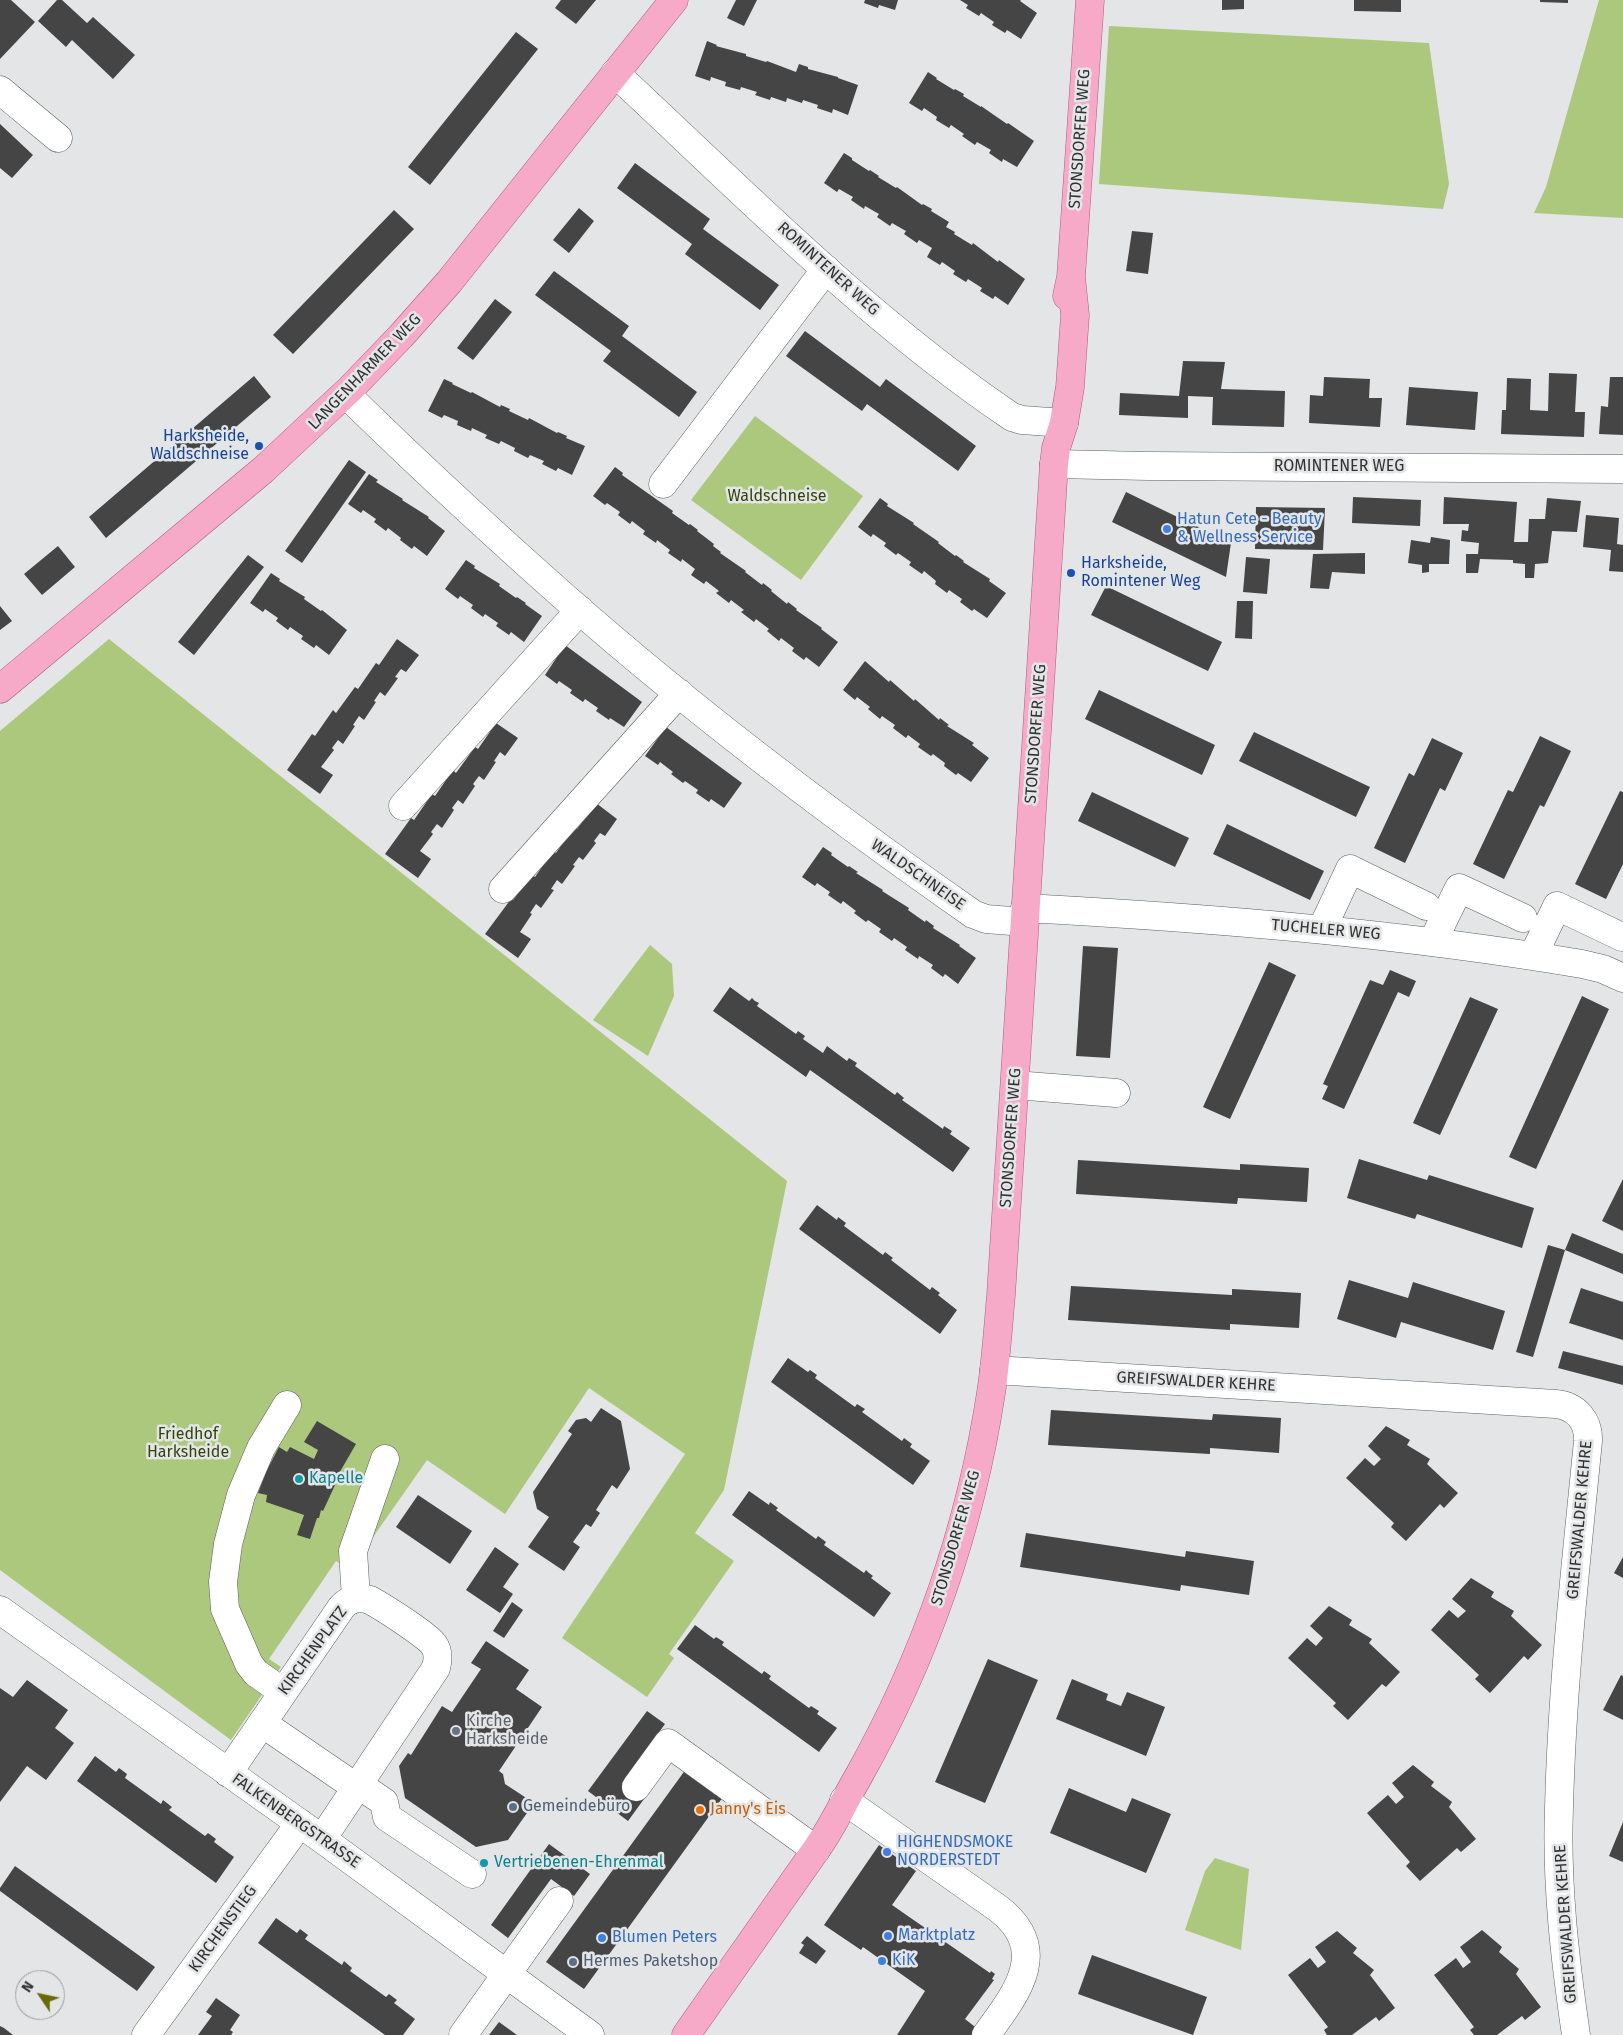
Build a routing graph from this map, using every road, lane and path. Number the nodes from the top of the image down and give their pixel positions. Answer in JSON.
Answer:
{"nodes":[{"id":1,"x":674,"y":0,"type":"edge"},
{"id":2,"x":1090,"y":0,"type":"edge"},
{"id":3,"x":615,"y":73,"type":"junction"},
{"id":4,"x":0,"y":90,"type":"edge"},
{"id":5,"x":58,"y":138,"type":"dead end"},
{"id":6,"x":826,"y":269,"type":"junction"},
{"id":7,"x":346,"y":394,"type":"junction"},
{"id":8,"x":1057,"y":439,"type":"junction"},
{"id":9,"x":1623,"y":470,"type":"edge"},
{"id":10,"x":663,"y":484,"type":"dead end"},
{"id":11,"x":580,"y":610,"type":"junction"},
{"id":12,"x":0,"y":689,"type":"edge"},
{"id":13,"x":679,"y":693,"type":"junction"},
{"id":14,"x":403,"y":806,"type":"dead end"},
{"id":15,"x":503,"y":889,"type":"dead end"},
{"id":16,"x":1426,"y":906,"type":"dead end"},
{"id":17,"x":1025,"y":915,"type":"junction"},
{"id":18,"x":1523,"y":918,"type":"dead end"},
{"id":19,"x":1322,"y":929,"type":"junction"},
{"id":20,"x":1622,"y":937,"type":"dead end"},
{"id":21,"x":1433,"y":941,"type":"junction"},
{"id":22,"x":1533,"y":956,"type":"junction"},
{"id":23,"x":1623,"y":978,"type":"edge"},
{"id":24,"x":1015,"y":1085,"type":"junction"},
{"id":25,"x":1116,"y":1093,"type":"dead end"},
{"id":26,"x":994,"y":1370,"type":"junction"},
{"id":27,"x":287,"y":1405,"type":"dead end"},
{"id":28,"x":386,"y":1459,"type":"dead end"},
{"id":29,"x":356,"y":1598,"type":"junction"},
{"id":30,"x":0,"y":1610,"type":"edge"},
{"id":31,"x":283,"y":1692,"type":"junction"},
{"id":32,"x":262,"y":1723,"type":"junction"},
{"id":33,"x":228,"y":1773,"type":"junction"},
{"id":34,"x":358,"y":1786,"type":"junction"},
{"id":35,"x":636,"y":1787,"type":"dead end"},
{"id":36,"x":844,"y":1800,"type":"junction"},
{"id":37,"x":300,"y":1823,"type":"junction"},
{"id":38,"x":322,"y":1839,"type":"junction"},
{"id":39,"x":816,"y":1850,"type":"junction"},
{"id":40,"x":472,"y":1874,"type":"dead end"},
{"id":41,"x":559,"y":1901,"type":"dead end"},
{"id":42,"x":507,"y":1974,"type":"junction"},
{"id":43,"x":146,"y":2035,"type":"edge"},
{"id":44,"x":463,"y":2035,"type":"edge"},
{"id":45,"x":590,"y":2035,"type":"edge"},
{"id":46,"x":686,"y":2035,"type":"edge"},
{"id":47,"x":986,"y":2035,"type":"edge"},
{"id":48,"x":1576,"y":2035,"type":"edge"}],
"edges":[{"from":1,"to":3,"type":"main road","name":"LANGENHARMER WEG"},
{"from":2,"to":8,"type":"main road","name":"STONSDORFER WEG"},
{"from":3,"to":6,"type":"street","name":"ROMINTENER WEG"},
{"from":3,"to":7,"type":"main road","name":"LANGENHARMER WEG"},
{"from":4,"to":5,"type":"street"},
{"from":6,"to":8,"type":"street","name":"ROMINTENER WEG"},
{"from":6,"to":10,"type":"street"},
{"from":7,"to":11,"type":"street","name":"WALDSCHNEISE"},
{"from":7,"to":12,"type":"main road","name":"LANGENHARMER WEG"},
{"from":8,"to":9,"type":"street","name":"ROMINTENER WEG"},
{"from":8,"to":17,"type":"main road","name":"STONSDORFER WEG"},
{"from":11,"to":13,"type":"street","name":"WALDSCHNEISE"},
{"from":11,"to":14,"type":"street"},
{"from":13,"to":15,"type":"street"},
{"from":13,"to":17,"type":"street","name":"WALDSCHNEISE"},
{"from":16,"to":19,"type":"street"},
{"from":17,"to":19,"type":"street","name":"TUCHELER WEG"},
{"from":17,"to":24,"type":"main road","name":"STONSDORFER WEG"},
{"from":18,"to":21,"type":"street"},
{"from":19,"to":21,"type":"street","name":"TUCHELER WEG"},
{"from":20,"to":22,"type":"street"},
{"from":21,"to":22,"type":"street","name":"TUCHELER WEG"},
{"from":22,"to":23,"type":"street","name":"TUCHELER WEG"},
{"from":24,"to":25,"type":"street"},
{"from":24,"to":26,"type":"main road","name":"STONSDORFER WEG"},
{"from":26,"to":36,"type":"main road","name":"STONSDORFER WEG"},
{"from":26,"to":48,"type":"street","name":"GREIFSWALDER KEHRE"},
{"from":27,"to":31,"type":"street"},
{"from":28,"to":29,"type":"street"},
{"from":29,"to":31,"type":"street","name":"KIRCHENPLATZ"},
{"from":29,"to":34,"type":"street","name":"KIRCHENPLATZ"},
{"from":30,"to":33,"type":"street","name":"FALKENBERGSTRASSE"},
{"from":31,"to":32,"type":"street","name":"KIRCHENPLATZ"},
{"from":32,"to":33,"type":"street","name":"KIRCHENPLATZ"},
{"from":32,"to":34,"type":"street"},
{"from":33,"to":37,"type":"street","name":"FALKENBERGSTRASSE"},
{"from":34,"to":38,"type":"street","name":"KIRCHENPLATZ"},
{"from":34,"to":40,"type":"street"},
{"from":35,"to":39,"type":"street"},
{"from":36,"to":39,"type":"main road"},
{"from":36,"to":47,"type":"street"},
{"from":37,"to":38,"type":"street","name":"FALKENBERGSTRASSE"},
{"from":37,"to":43,"type":"street","name":"KIRCHENSTIEG"},
{"from":38,"to":42,"type":"street","name":"FALKENBERGSTRASSE"},
{"from":39,"to":46,"type":"main road"},
{"from":41,"to":42,"type":"street"},
{"from":42,"to":44,"type":"street"},
{"from":42,"to":45,"type":"street","name":"FALKENBERGSTRASSE"}]}
